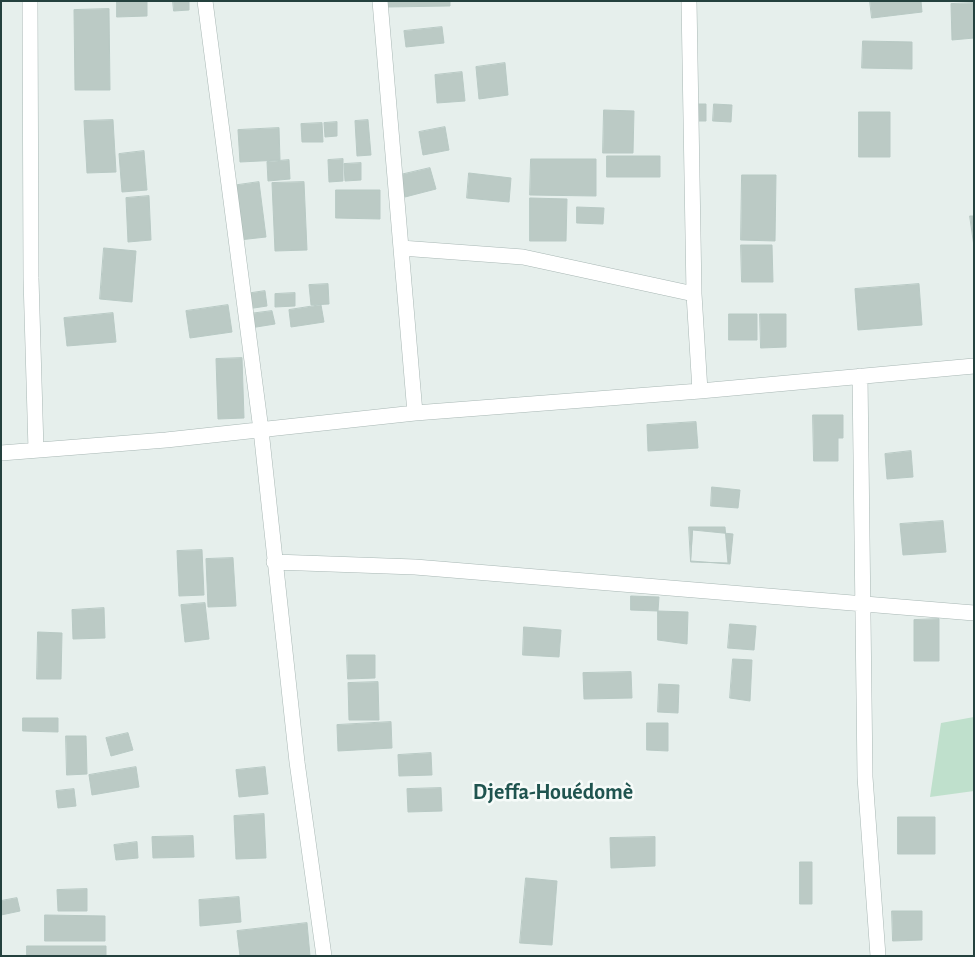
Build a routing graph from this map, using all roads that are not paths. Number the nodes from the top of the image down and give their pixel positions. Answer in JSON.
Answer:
{"nodes":[{"id":1,"x":30,"y":1,"type":"edge"},
{"id":2,"x":205,"y":1,"type":"edge"},
{"id":3,"x":380,"y":1,"type":"edge"},
{"id":4,"x":689,"y":1,"type":"edge"},
{"id":5,"x":401,"y":248,"type":"junction"},
{"id":6,"x":694,"y":294,"type":"junction"},
{"id":7,"x":974,"y":366,"type":"edge"},
{"id":8,"x":860,"y":376,"type":"junction"},
{"id":9,"x":700,"y":391,"type":"junction"},
{"id":10,"x":415,"y":413,"type":"junction"},
{"id":11,"x":261,"y":430,"type":"junction"},
{"id":12,"x":36,"y":450,"type":"junction"},
{"id":13,"x":1,"y":453,"type":"edge"},
{"id":14,"x":274,"y":562,"type":"junction"},
{"id":15,"x":863,"y":605,"type":"junction"},
{"id":16,"x":974,"y":613,"type":"edge"},
{"id":17,"x":324,"y":956,"type":"edge"},
{"id":18,"x":878,"y":956,"type":"edge"}],
"edges":[{"from":1,"to":12,"type":"street"},
{"from":2,"to":11,"type":"street"},
{"from":3,"to":5,"type":"street"},
{"from":4,"to":6,"type":"street"},
{"from":5,"to":6,"type":"street"},
{"from":5,"to":10,"type":"street"},
{"from":6,"to":9,"type":"street"},
{"from":7,"to":8,"type":"street"},
{"from":8,"to":9,"type":"street"},
{"from":8,"to":15,"type":"street"},
{"from":9,"to":10,"type":"street"},
{"from":10,"to":11,"type":"street"},
{"from":11,"to":12,"type":"street"},
{"from":11,"to":14,"type":"street"},
{"from":12,"to":13,"type":"street"},
{"from":14,"to":15,"type":"street"},
{"from":14,"to":17,"type":"street"},
{"from":15,"to":16,"type":"street"},
{"from":15,"to":18,"type":"street"}]}
